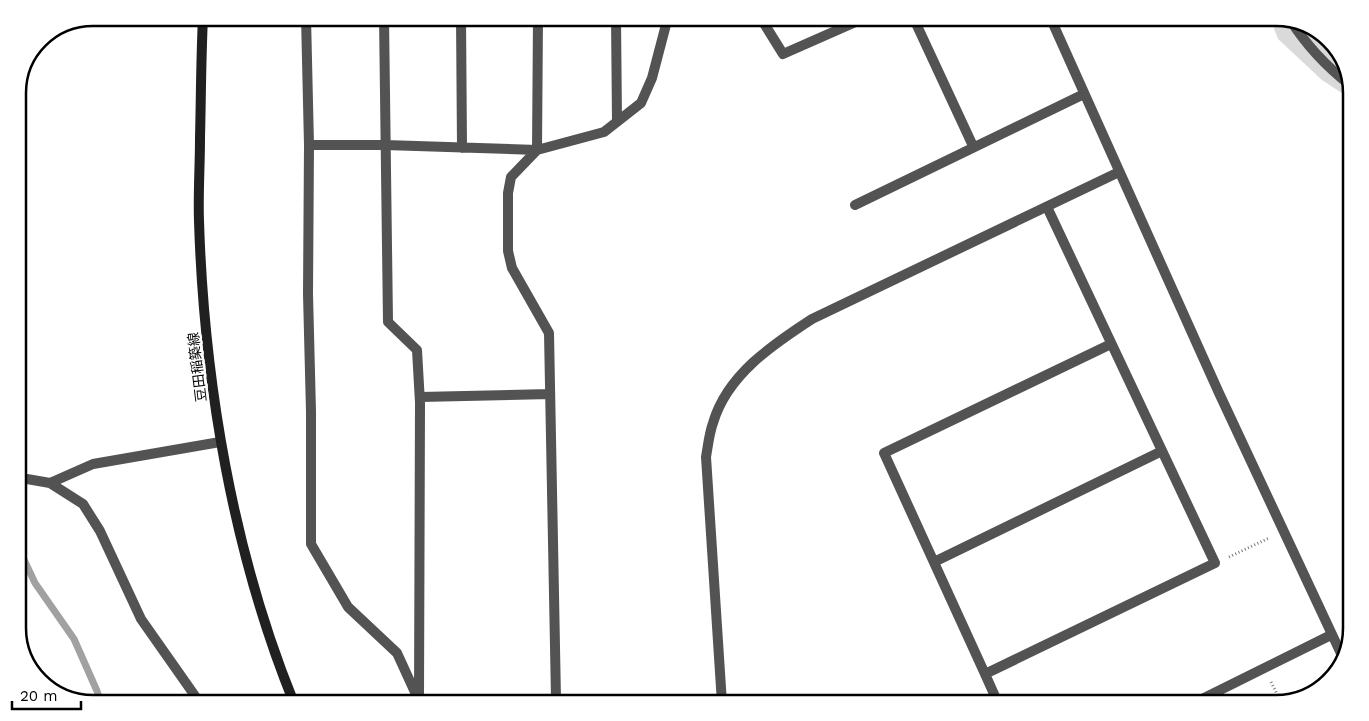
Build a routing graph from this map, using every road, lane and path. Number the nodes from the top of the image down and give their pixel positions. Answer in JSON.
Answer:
{"nodes":[{"id":1,"x":203,"y":26,"type":"edge"},
{"id":2,"x":306,"y":26,"type":"edge"},
{"id":3,"x":384,"y":26,"type":"edge"},
{"id":4,"x":461,"y":26,"type":"edge"},
{"id":5,"x":538,"y":26,"type":"edge"},
{"id":6,"x":616,"y":26,"type":"edge"},
{"id":7,"x":666,"y":26,"type":"edge"},
{"id":8,"x":765,"y":26,"type":"edge"},
{"id":9,"x":848,"y":26,"type":"edge"},
{"id":10,"x":917,"y":26,"type":"edge"},
{"id":11,"x":1054,"y":26,"type":"edge"},
{"id":12,"x":1297,"y":30,"type":"edge"},
{"id":13,"x":1341,"y":78,"type":"edge"},
{"id":14,"x":1084,"y":94,"type":"junction"},
{"id":15,"x":617,"y":122,"type":"junction"},
{"id":16,"x":309,"y":146,"type":"junction"},
{"id":17,"x":385,"y":146,"type":"junction"},
{"id":18,"x":973,"y":146,"type":"junction"},
{"id":19,"x":462,"y":148,"type":"junction"},
{"id":20,"x":537,"y":150,"type":"junction"},
{"id":21,"x":1119,"y":172,"type":"junction"},
{"id":22,"x":855,"y":205,"type":"dead end"},
{"id":23,"x":1046,"y":206,"type":"junction"},
{"id":24,"x":1112,"y":344,"type":"junction"},
{"id":25,"x":550,"y":394,"type":"junction"},
{"id":26,"x":420,"y":397,"type":"junction"},
{"id":27,"x":220,"y":442,"type":"junction"},
{"id":28,"x":1162,"y":452,"type":"junction"},
{"id":29,"x":26,"y":479,"type":"edge"},
{"id":30,"x":50,"y":483,"type":"junction"},
{"id":31,"x":1283,"y":532,"type":"junction"},
{"id":32,"x":934,"y":562,"type":"junction"},
{"id":33,"x":1215,"y":563,"type":"junction"},
{"id":34,"x":1331,"y":635,"type":"junction"},
{"id":35,"x":1339,"y":649,"type":"edge"},
{"id":36,"x":1264,"y":668,"type":"junction"},
{"id":37,"x":984,"y":674,"type":"junction"},
{"id":38,"x":194,"y":695,"type":"edge"},
{"id":39,"x":290,"y":695,"type":"edge"},
{"id":40,"x":416,"y":695,"type":"edge"},
{"id":41,"x":419,"y":695,"type":"edge"},
{"id":42,"x":556,"y":695,"type":"edge"},
{"id":43,"x":721,"y":695,"type":"edge"},
{"id":44,"x":994,"y":695,"type":"edge"},
{"id":45,"x":1212,"y":695,"type":"edge"},
{"id":46,"x":1277,"y":695,"type":"edge"}],
"edges":[{"from":1,"to":27,"type":"main road","name":"豆田稲築線"},
{"from":2,"to":16,"type":"street"},
{"from":3,"to":17,"type":"street"},
{"from":4,"to":19,"type":"street"},
{"from":5,"to":20,"type":"street"},
{"from":6,"to":15,"type":"street"},
{"from":7,"to":15,"type":"street"},
{"from":8,"to":9,"type":"street"},
{"from":10,"to":18,"type":"street"},
{"from":11,"to":14,"type":"street"},
{"from":12,"to":13,"type":"street"},
{"from":14,"to":18,"type":"street"},
{"from":14,"to":21,"type":"street"},
{"from":15,"to":20,"type":"street"},
{"from":16,"to":17,"type":"street"},
{"from":16,"to":40,"type":"street"},
{"from":17,"to":19,"type":"street"},
{"from":17,"to":26,"type":"street"},
{"from":18,"to":22,"type":"street"},
{"from":19,"to":20,"type":"street"},
{"from":20,"to":25,"type":"street"},
{"from":21,"to":23,"type":"street"},
{"from":21,"to":31,"type":"street"},
{"from":23,"to":24,"type":"street"},
{"from":23,"to":43,"type":"street"},
{"from":24,"to":28,"type":"street"},
{"from":24,"to":32,"type":"street"},
{"from":25,"to":26,"type":"street"},
{"from":25,"to":42,"type":"street"},
{"from":26,"to":41,"type":"street"},
{"from":27,"to":30,"type":"street"},
{"from":27,"to":39,"type":"main road","name":"豆田稲築線"},
{"from":28,"to":32,"type":"street"},
{"from":28,"to":33,"type":"street"},
{"from":29,"to":30,"type":"street"},
{"from":30,"to":38,"type":"street"},
{"from":31,"to":33,"type":"path"},
{"from":31,"to":34,"type":"street"},
{"from":32,"to":37,"type":"street"},
{"from":33,"to":37,"type":"street"},
{"from":34,"to":35,"type":"street"},
{"from":34,"to":36,"type":"street"},
{"from":36,"to":45,"type":"street"},
{"from":36,"to":46,"type":"path"},
{"from":37,"to":44,"type":"street"}]}
